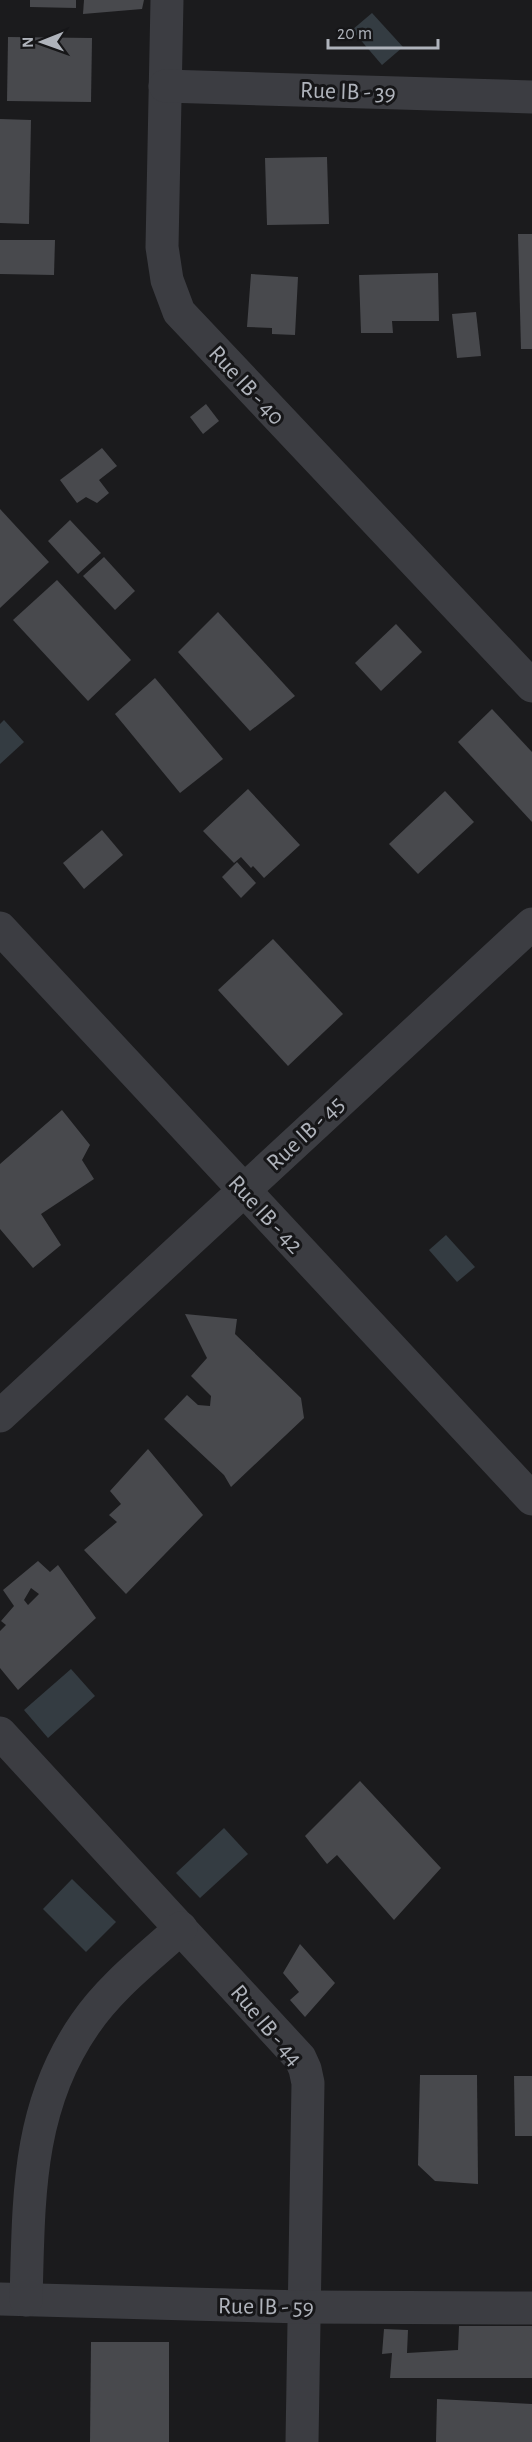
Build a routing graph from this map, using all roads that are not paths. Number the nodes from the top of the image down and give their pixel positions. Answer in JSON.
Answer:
{"nodes":[{"id":1,"x":167,"y":0,"type":"edge"},
{"id":2,"x":165,"y":86,"type":"junction"},
{"id":3,"x":532,"y":97,"type":"edge"},
{"id":4,"x":532,"y":686,"type":"edge"},
{"id":5,"x":532,"y":924,"type":"edge"},
{"id":6,"x":0,"y":928,"type":"edge"},
{"id":7,"x":243,"y":1190,"type":"junction"},
{"id":8,"x":0,"y":1416,"type":"edge"},
{"id":9,"x":532,"y":1499,"type":"edge"},
{"id":10,"x":0,"y":1733,"type":"edge"},
{"id":11,"x":181,"y":1928,"type":"junction"},
{"id":12,"x":13,"y":2299,"type":"edge"},
{"id":13,"x":304,"y":2307,"type":"junction"},
{"id":14,"x":532,"y":2308,"type":"edge"},
{"id":15,"x":302,"y":2442,"type":"edge"}],
"edges":[{"from":1,"to":2,"type":"street","name":"Rue IB - 40"},
{"from":2,"to":3,"type":"street","name":"Rue IB - 39"},
{"from":2,"to":4,"type":"street","name":"Rue IB - 40"},
{"from":5,"to":7,"type":"street","name":"Rue IB - 45"},
{"from":6,"to":7,"type":"street","name":"Rue IB - 42"},
{"from":7,"to":8,"type":"street","name":"Rue IB - 45"},
{"from":7,"to":9,"type":"street","name":"Rue IB - 42"},
{"from":10,"to":11,"type":"street","name":"Rue IB - 44"},
{"from":11,"to":12,"type":"street"},
{"from":11,"to":13,"type":"street","name":"Rue IB - 44"},
{"from":12,"to":13,"type":"street","name":"Rue IB - 59"},
{"from":13,"to":14,"type":"street","name":"Rue IB - 59"},
{"from":13,"to":15,"type":"street","name":"Rue IB - 44"}]}
